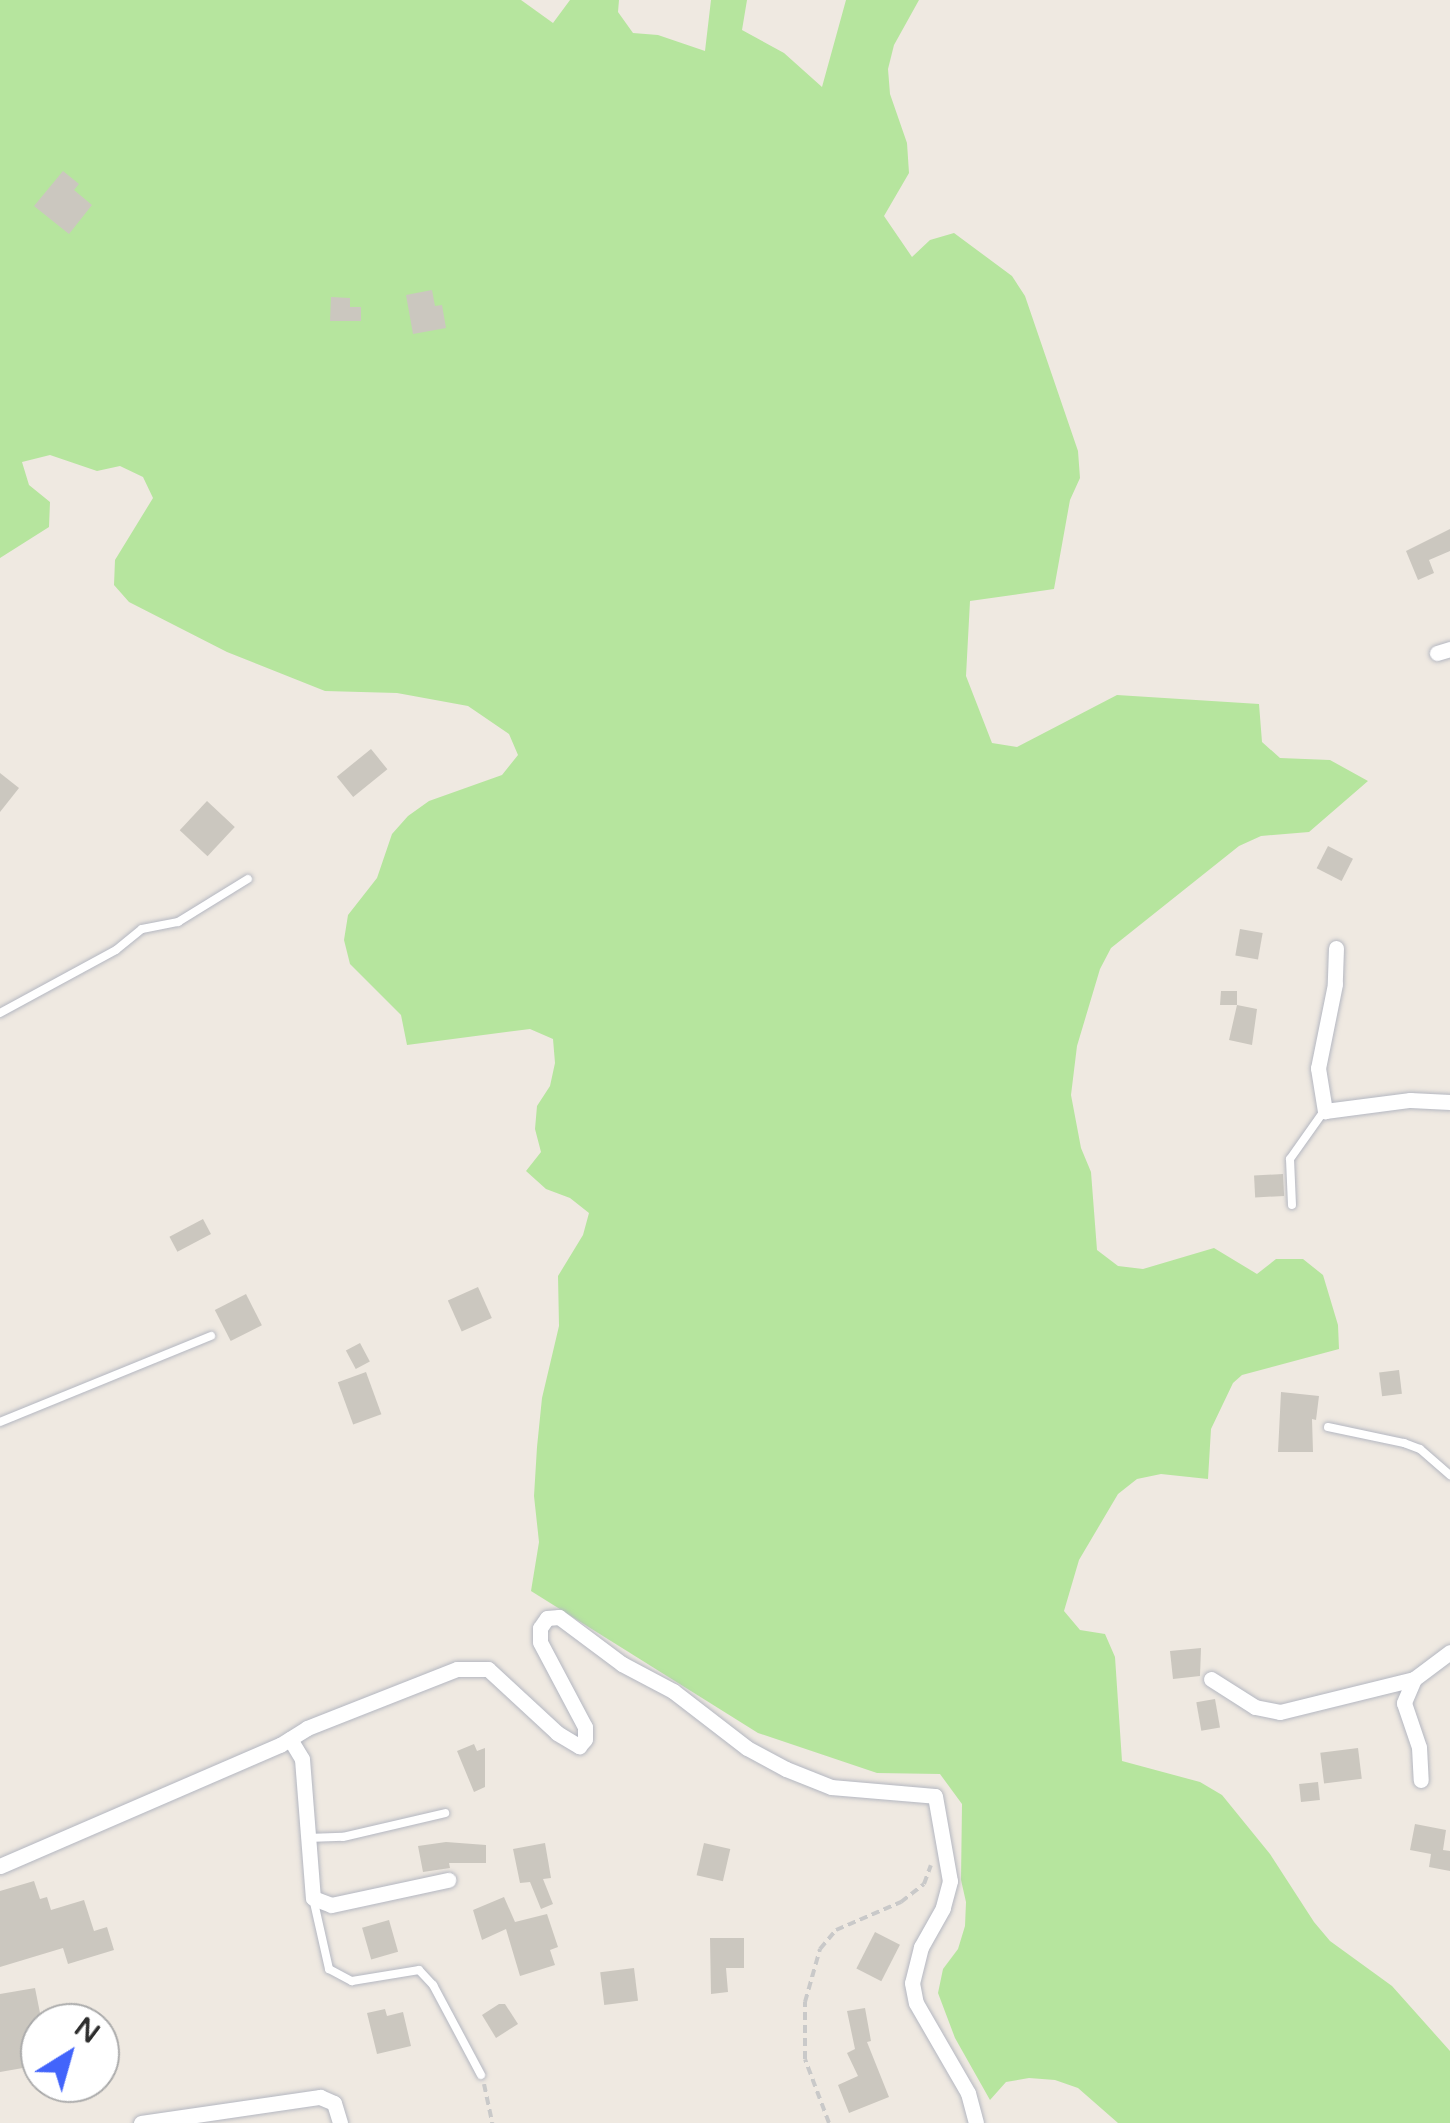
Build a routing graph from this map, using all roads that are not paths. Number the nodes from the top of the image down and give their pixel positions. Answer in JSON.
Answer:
{"nodes":[{"id":1,"x":248,"y":879,"type":"dead end"},
{"id":2,"x":1336,"y":948,"type":"dead end"},
{"id":3,"x":0,"y":1013,"type":"edge"},
{"id":4,"x":1450,"y":1102,"type":"edge"},
{"id":5,"x":1325,"y":1111,"type":"junction"},
{"id":6,"x":1292,"y":1205,"type":"dead end"},
{"id":7,"x":211,"y":1336,"type":"dead end"},
{"id":8,"x":0,"y":1422,"type":"edge"},
{"id":9,"x":1328,"y":1427,"type":"dead end"},
{"id":10,"x":1450,"y":1475,"type":"edge"},
{"id":11,"x":1450,"y":1652,"type":"edge"},
{"id":12,"x":1211,"y":1678,"type":"dead end"},
{"id":13,"x":1414,"y":1678,"type":"junction"},
{"id":14,"x":290,"y":1738,"type":"junction"},
{"id":15,"x":1421,"y":1780,"type":"dead end"},
{"id":16,"x":445,"y":1813,"type":"dead end"},
{"id":17,"x":307,"y":1838,"type":"junction"},
{"id":18,"x":0,"y":1866,"type":"edge"},
{"id":19,"x":448,"y":1880,"type":"dead end"},
{"id":20,"x":313,"y":1898,"type":"junction"},
{"id":21,"x":480,"y":2075,"type":"road end"},
{"id":22,"x":141,"y":2123,"type":"edge"},
{"id":23,"x":340,"y":2123,"type":"edge"},
{"id":24,"x":976,"y":2123,"type":"edge"}],
"edges":[{"from":1,"to":3,"type":"lane"},
{"from":2,"to":5,"type":"street"},
{"from":4,"to":5,"type":"street"},
{"from":5,"to":6,"type":"lane"},
{"from":7,"to":8,"type":"lane"},
{"from":9,"to":10,"type":"lane"},
{"from":11,"to":13,"type":"street"},
{"from":12,"to":13,"type":"street"},
{"from":13,"to":15,"type":"street"},
{"from":14,"to":17,"type":"street"},
{"from":14,"to":18,"type":"street"},
{"from":14,"to":24,"type":"street"},
{"from":16,"to":17,"type":"lane"},
{"from":17,"to":20,"type":"street"},
{"from":19,"to":20,"type":"street"},
{"from":20,"to":21,"type":"lane"},
{"from":22,"to":23,"type":"street"}]}
